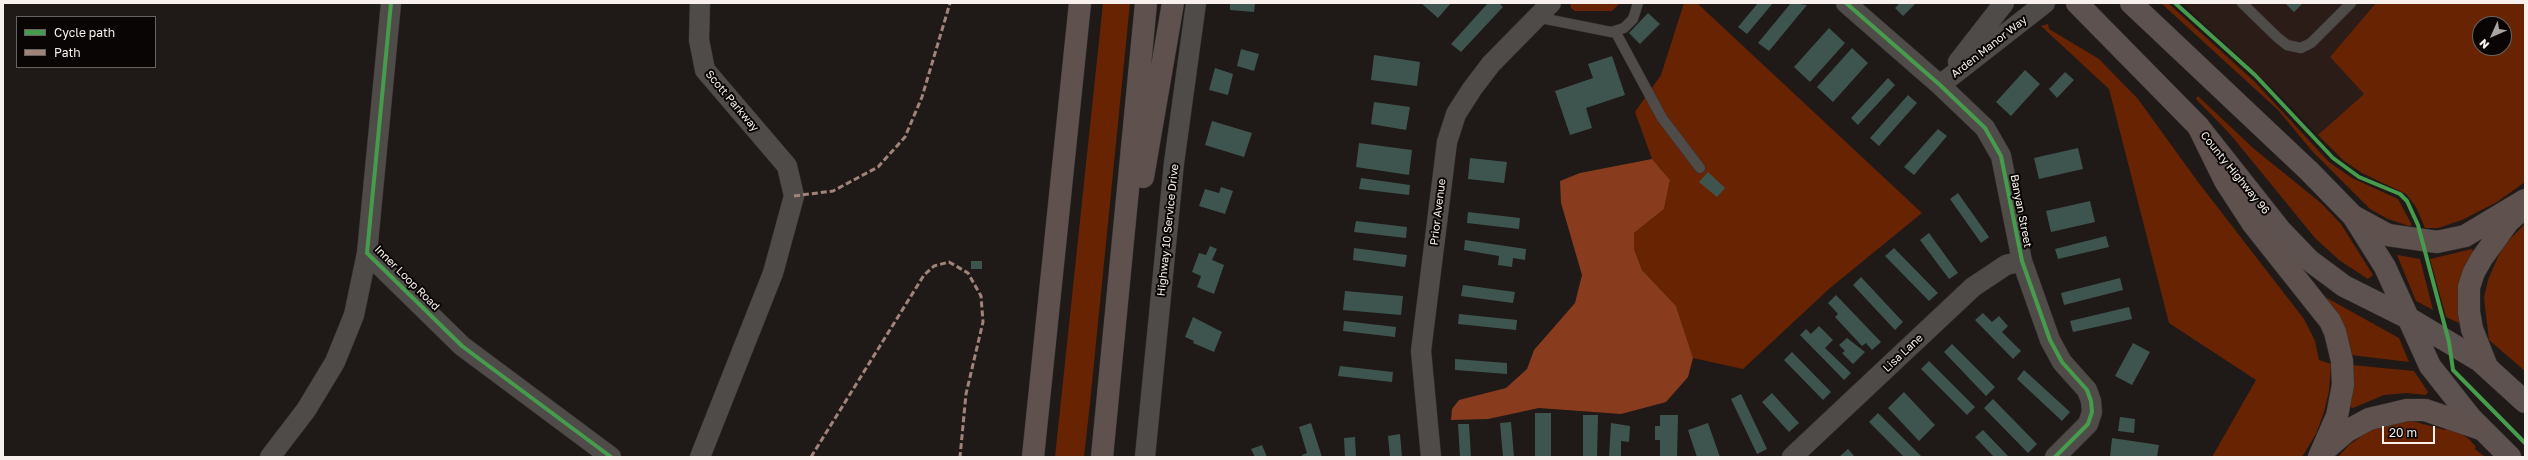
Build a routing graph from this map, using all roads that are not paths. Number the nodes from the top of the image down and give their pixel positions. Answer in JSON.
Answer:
{"nodes":[{"id":1,"x":391,"y":3,"type":"edge"},
{"id":2,"x":700,"y":3,"type":"edge"},
{"id":3,"x":1080,"y":3,"type":"edge"},
{"id":4,"x":1146,"y":3,"type":"edge"},
{"id":5,"x":1173,"y":3,"type":"edge"},
{"id":6,"x":1196,"y":3,"type":"edge"},
{"id":7,"x":1638,"y":3,"type":"edge"},
{"id":8,"x":1846,"y":3,"type":"edge"},
{"id":9,"x":2004,"y":3,"type":"edge"},
{"id":10,"x":2045,"y":3,"type":"edge"},
{"id":11,"x":2077,"y":3,"type":"edge"},
{"id":12,"x":2131,"y":3,"type":"edge"},
{"id":13,"x":2242,"y":3,"type":"edge"},
{"id":14,"x":2351,"y":3,"type":"edge"},
{"id":15,"x":1543,"y":8,"type":"edge"},
{"id":16,"x":1615,"y":31,"type":"junction"},
{"id":17,"x":1940,"y":85,"type":"junction"},
{"id":18,"x":2198,"y":126,"type":"junction"},
{"id":19,"x":1700,"y":168,"type":"dead end"},
{"id":20,"x":2525,"y":200,"type":"edge"},
{"id":21,"x":2525,"y":206,"type":"edge"},
{"id":22,"x":2353,"y":216,"type":"junction"},
{"id":23,"x":367,"y":253,"type":"junction"},
{"id":24,"x":2022,"y":261,"type":"junction"},
{"id":25,"x":1119,"y":294,"type":"junction"},
{"id":26,"x":2410,"y":319,"type":"junction"},
{"id":27,"x":2487,"y":367,"type":"junction"},
{"id":28,"x":2524,"y":401,"type":"edge"},
{"id":29,"x":2486,"y":433,"type":"junction"},
{"id":30,"x":2321,"y":455,"type":"edge"},
{"id":31,"x":270,"y":457,"type":"edge"},
{"id":32,"x":611,"y":457,"type":"edge"},
{"id":33,"x":700,"y":457,"type":"edge"},
{"id":34,"x":1033,"y":457,"type":"edge"},
{"id":35,"x":1102,"y":457,"type":"edge"},
{"id":36,"x":1145,"y":457,"type":"edge"},
{"id":37,"x":1431,"y":457,"type":"edge"},
{"id":38,"x":1792,"y":457,"type":"edge"},
{"id":39,"x":2055,"y":457,"type":"edge"},
{"id":40,"x":2510,"y":457,"type":"edge"}],
"edges":[{"from":1,"to":23,"type":"street","name":"Inner Loop Road"},
{"from":2,"to":33,"type":"street","name":"Scott Parkway"},
{"from":3,"to":34,"type":"highway"},
{"from":4,"to":25,"type":"highway"},
{"from":5,"to":25,"type":"highway"},
{"from":6,"to":36,"type":"street","name":"Highway 10 Service Drive"},
{"from":7,"to":16,"type":"lane"},
{"from":8,"to":17,"type":"street","name":"Banyan Street"},
{"from":9,"to":17,"type":"street","name":"Arden Manor Way"},
{"from":10,"to":17,"type":"street","name":"Arden Manor Way"},
{"from":11,"to":18,"type":"main road","name":"County Highway 96"},
{"from":12,"to":22,"type":"main road"},
{"from":13,"to":14,"type":"lane"},
{"from":15,"to":16,"type":"lane"},
{"from":15,"to":37,"type":"street","name":"Prior Avenue"},
{"from":16,"to":19,"type":"lane"},
{"from":17,"to":24,"type":"street","name":"Banyan Street"},
{"from":18,"to":26,"type":"main road","name":"County Highway 96"},
{"from":18,"to":30,"type":"highway"},
{"from":20,"to":22,"type":"highway"},
{"from":21,"to":27,"type":"highway"},
{"from":22,"to":26,"type":"main road"},
{"from":23,"to":31,"type":"street"},
{"from":23,"to":32,"type":"street","name":"Inner Loop Road"},
{"from":24,"to":38,"type":"street","name":"Lisa Lane"},
{"from":24,"to":39,"type":"street","name":"Banyan Street"},
{"from":25,"to":35,"type":"highway"},
{"from":26,"to":27,"type":"main road","name":"County Highway 96"},
{"from":26,"to":29,"type":"main road"},
{"from":27,"to":28,"type":"main road","name":"County Highway 96"},
{"from":29,"to":30,"type":"highway"},
{"from":29,"to":40,"type":"main road"}]}
